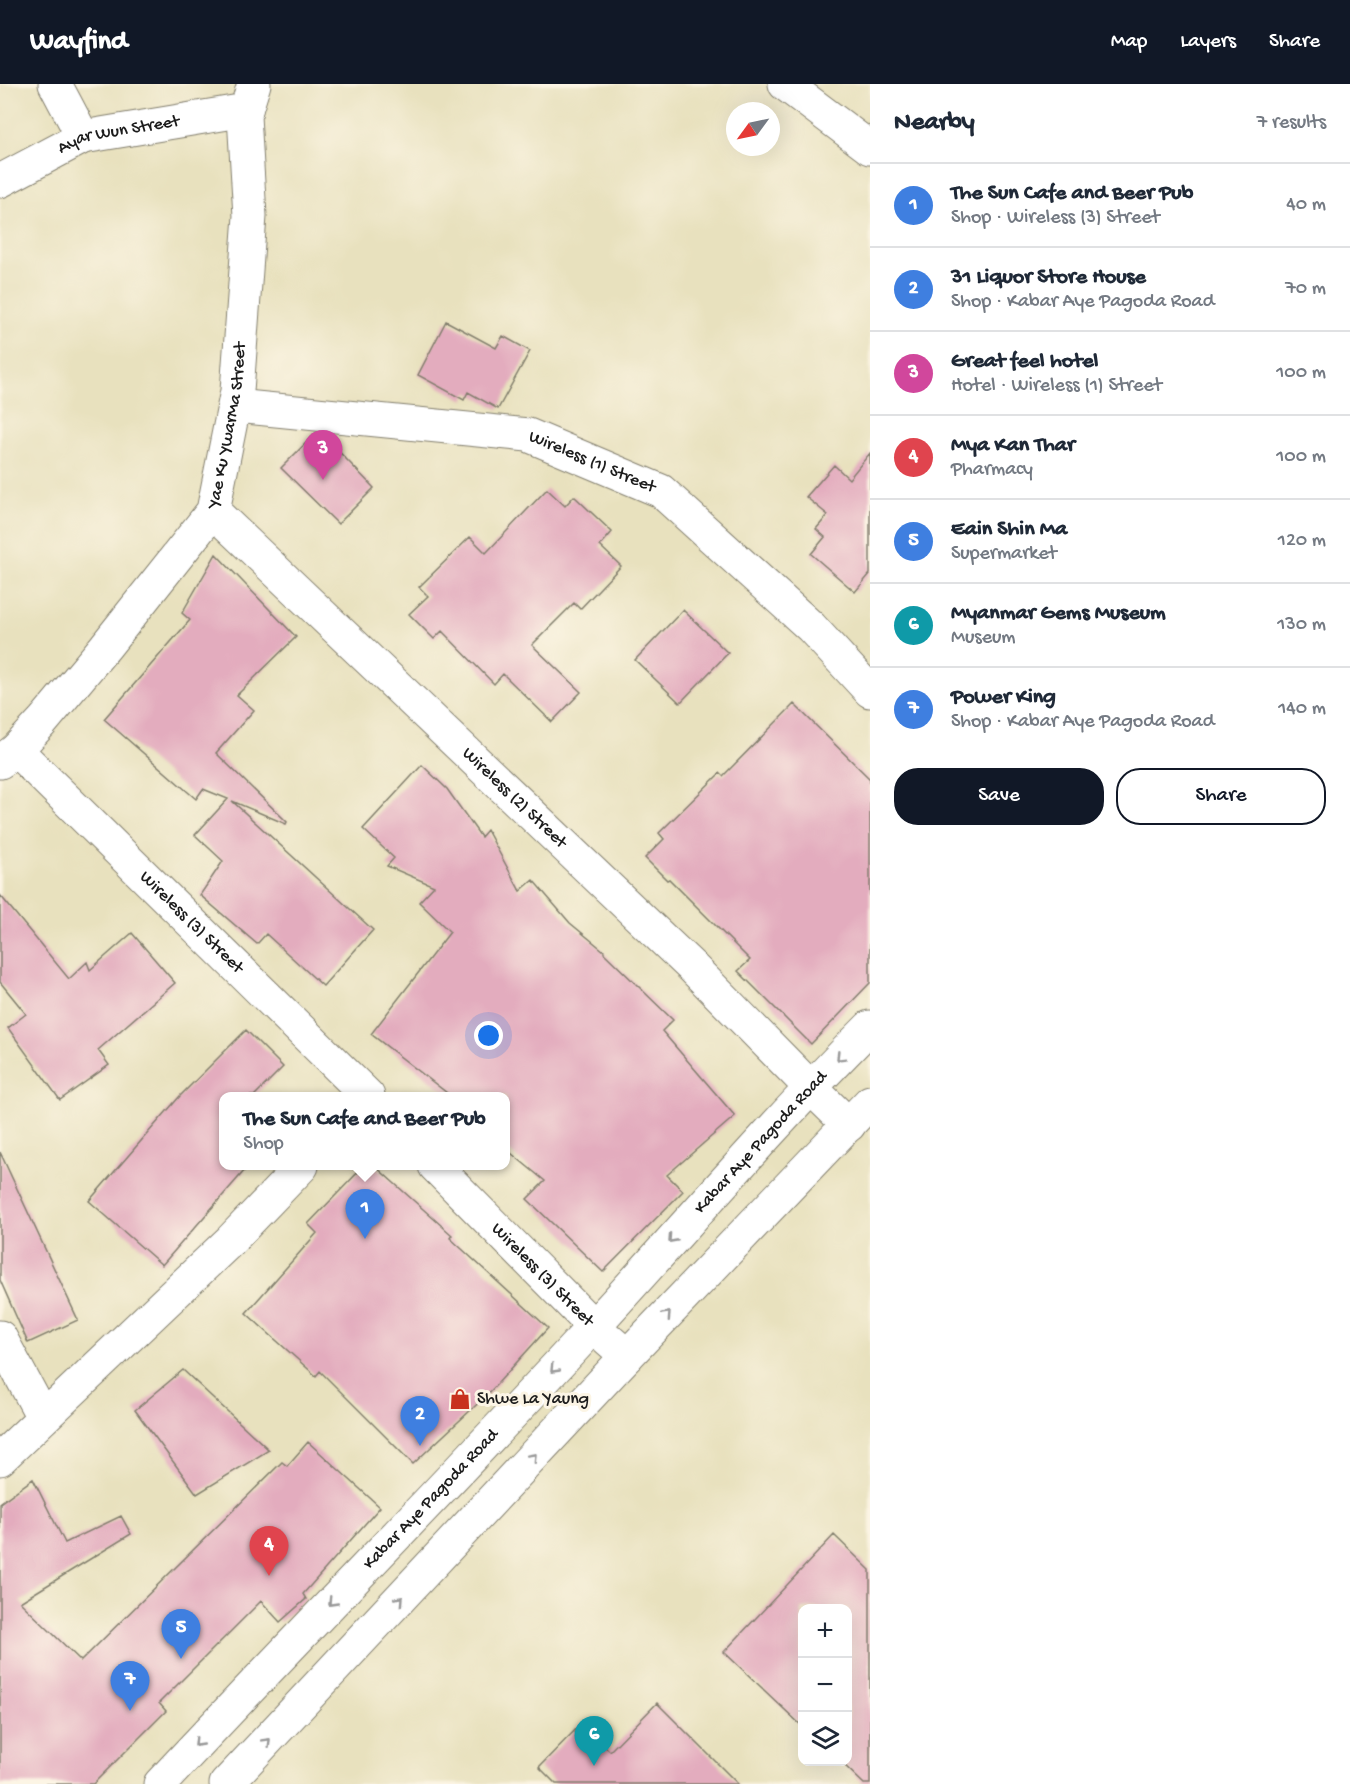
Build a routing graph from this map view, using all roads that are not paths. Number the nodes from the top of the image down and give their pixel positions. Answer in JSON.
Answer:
{"nodes":[{"id":1,"x":55,"y":84,"type":"edge"},
{"id":2,"x":784,"y":84,"type":"edge"},
{"id":3,"x":250,"y":97,"type":"edge"},
{"id":4,"x":83,"y":136,"type":"junction"},
{"id":5,"x":870,"y":148,"type":"edge"},
{"id":6,"x":0,"y":181,"type":"edge"},
{"id":7,"x":235,"y":406,"type":"junction"},
{"id":8,"x":213,"y":511,"type":"junction"},
{"id":9,"x":870,"y":691,"type":"edge"},
{"id":10,"x":8,"y":756,"type":"edge"},
{"id":11,"x":870,"y":1027,"type":"edge"},
{"id":12,"x":810,"y":1088,"type":"junction"},
{"id":13,"x":363,"y":1092,"type":"edge"},
{"id":14,"x":860,"y":1113,"type":"edge"},
{"id":15,"x":736,"y":1167,"type":"junction"},
{"id":16,"x":298,"y":1170,"type":"edge"},
{"id":17,"x":439,"y":1170,"type":"edge"},
{"id":18,"x":774,"y":1201,"type":"junction"},
{"id":19,"x":594,"y":1327,"type":"junction"},
{"id":20,"x":0,"y":1337,"type":"edge"},
{"id":21,"x":627,"y":1356,"type":"junction"},
{"id":22,"x":43,"y":1417,"type":"junction"},
{"id":23,"x":0,"y":1459,"type":"edge"},
{"id":24,"x":160,"y":1784,"type":"edge"},
{"id":25,"x":226,"y":1784,"type":"edge"}],
"edges":[{"from":1,"to":4,"type":"street"},
{"from":2,"to":5,"type":"street"},
{"from":3,"to":4,"type":"street","name":"Ayar Wun Street"},
{"from":3,"to":7,"type":"street","name":"Yae Ku YwarMa Street"},
{"from":4,"to":6,"type":"street","name":"Ayar Wun Street"},
{"from":7,"to":8,"type":"street","name":"Yae Ku YwarMa Street"},
{"from":7,"to":9,"type":"street","name":"Wireless (1) Street"},
{"from":8,"to":10,"type":"street","name":"Yae Ku YwarMa Street"},
{"from":8,"to":12,"type":"street","name":"Wireless (2) Street"},
{"from":10,"to":13,"type":"street","name":"Wireless (3) Street"},
{"from":11,"to":12,"type":"street","name":"Kabar Aye Pagoda Road","one_way":true},
{"from":12,"to":14,"type":"street","name":"Wireless (2) Street"},
{"from":12,"to":15,"type":"street","name":"Kabar Aye Pagoda Road"},
{"from":14,"to":18,"type":"street"},
{"from":15,"to":18,"type":"street"},
{"from":15,"to":19,"type":"street","name":"Kabar Aye Pagoda Road","one_way":true},
{"from":16,"to":22,"type":"street"},
{"from":17,"to":19,"type":"street","name":"Wireless (3) Street"},
{"from":21,"to":18,"type":"street","one_way":true},
{"from":19,"to":21,"type":"street","name":"Wireless (3) Street"},
{"from":19,"to":24,"type":"street","name":"Kabar Aye Pagoda Road","one_way":true},
{"from":20,"to":22,"type":"street"},
{"from":25,"to":21,"type":"street","one_way":true},
{"from":22,"to":23,"type":"street"}]}
